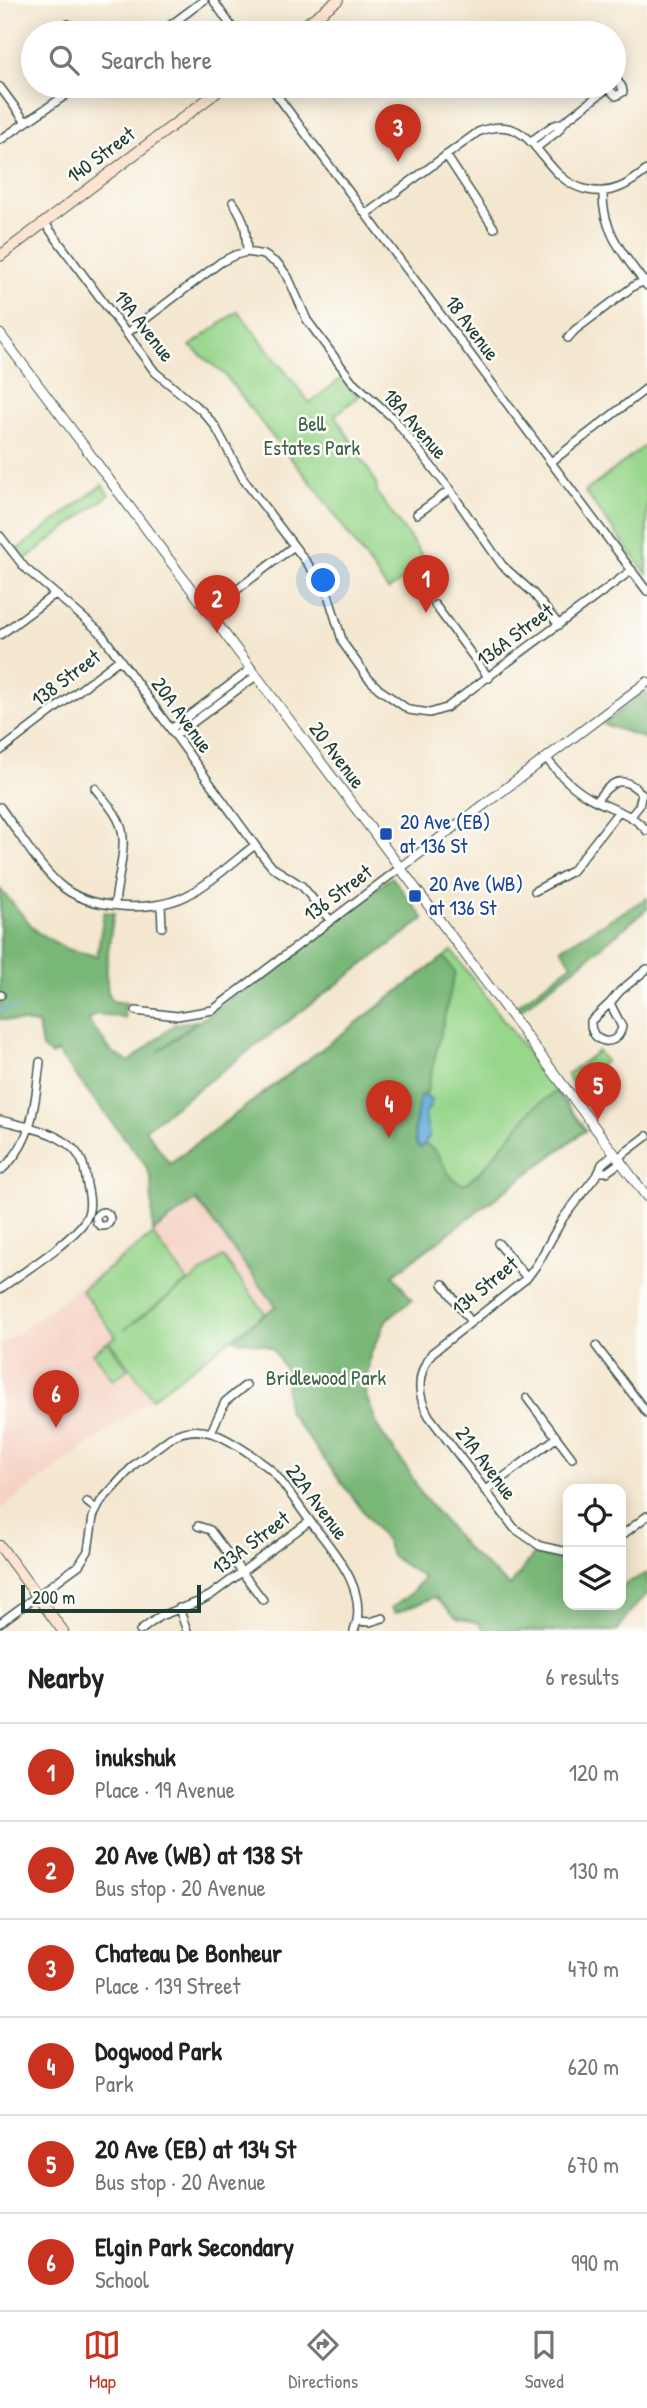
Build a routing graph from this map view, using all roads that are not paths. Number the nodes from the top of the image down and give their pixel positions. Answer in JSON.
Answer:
{"nodes":[{"id":1,"x":204,"y":0,"type":"edge"},
{"id":2,"x":213,"y":0,"type":"edge"},
{"id":3,"x":338,"y":0,"type":"edge"},
{"id":4,"x":176,"y":21,"type":"edge"},
{"id":5,"x":228,"y":21,"type":"edge"},
{"id":6,"x":310,"y":21,"type":"edge"},
{"id":7,"x":0,"y":87,"type":"edge"},
{"id":8,"x":60,"y":98,"type":"edge"},
{"id":9,"x":209,"y":98,"type":"edge"},
{"id":10,"x":279,"y":98,"type":"edge"},
{"id":11,"x":593,"y":98,"type":"edge"},
{"id":12,"x":25,"y":121,"type":"junction"},
{"id":13,"x":0,"y":140,"type":"edge"},
{"id":14,"x":533,"y":145,"type":"junction"},
{"id":15,"x":446,"y":155,"type":"junction"},
{"id":16,"x":647,"y":170,"type":"edge"},
{"id":17,"x":603,"y":192,"type":"junction"},
{"id":18,"x":233,"y":202,"type":"dead end"},
{"id":19,"x":366,"y":214,"type":"junction"},
{"id":20,"x":44,"y":222,"type":"junction"},
{"id":21,"x":494,"y":229,"type":"dead end"},
{"id":22,"x":247,"y":252,"type":"junction"},
{"id":23,"x":0,"y":256,"type":"edge"},
{"id":24,"x":646,"y":283,"type":"edge"},
{"id":25,"x":127,"y":333,"type":"junction"},
{"id":26,"x":0,"y":334,"type":"edge"},
{"id":27,"x":568,"y":338,"type":"dead end"},
{"id":28,"x":647,"y":388,"type":"edge"},
{"id":29,"x":551,"y":462,"type":"junction"},
{"id":30,"x":450,"y":490,"type":"junction"},
{"id":31,"x":417,"y":514,"type":"dead end"},
{"id":32,"x":0,"y":536,"type":"edge"},
{"id":33,"x":295,"y":546,"type":"junction"},
{"id":34,"x":632,"y":570,"type":"junction"},
{"id":35,"x":647,"y":591,"type":"edge"},
{"id":36,"x":55,"y":593,"type":"junction"},
{"id":37,"x":435,"y":605,"type":"dead end"},
{"id":38,"x":208,"y":612,"type":"junction"},
{"id":39,"x":559,"y":625,"type":"junction"},
{"id":40,"x":0,"y":635,"type":"edge"},
{"id":41,"x":120,"y":659,"type":"junction"},
{"id":42,"x":253,"y":673,"type":"junction"},
{"id":43,"x":489,"y":678,"type":"junction"},
{"id":44,"x":647,"y":682,"type":"edge"},
{"id":45,"x":414,"y":712,"type":"joint"},
{"id":46,"x":173,"y":732,"type":"junction"},
{"id":47,"x":0,"y":751,"type":"edge"},
{"id":48,"x":546,"y":758,"type":"junction"},
{"id":49,"x":95,"y":788,"type":"dead end"},
{"id":50,"x":596,"y":801,"type":"junction"},
{"id":51,"x":0,"y":807,"type":"edge"},
{"id":52,"x":619,"y":811,"type":"junction"},
{"id":53,"x":631,"y":816,"type":"junction"},
{"id":54,"x":647,"y":831,"type":"edge"},
{"id":55,"x":255,"y":845,"type":"junction"},
{"id":56,"x":400,"y":868,"type":"junction"},
{"id":57,"x":535,"y":891,"type":"dead end"},
{"id":58,"x":161,"y":904,"type":"junction"},
{"id":59,"x":115,"y":905,"type":"junction"},
{"id":60,"x":330,"y":920,"type":"junction"},
{"id":61,"x":162,"y":927,"type":"dead end"},
{"id":62,"x":647,"y":970,"type":"edge"},
{"id":63,"x":610,"y":1003,"type":"junction"},
{"id":64,"x":136,"y":1011,"type":"dead end"},
{"id":65,"x":40,"y":1062,"type":"dead end"},
{"id":66,"x":0,"y":1120,"type":"edge"},
{"id":67,"x":29,"y":1128,"type":"junction"},
{"id":68,"x":647,"y":1136,"type":"edge"},
{"id":69,"x":618,"y":1158,"type":"junction"},
{"id":70,"x":0,"y":1171,"type":"edge"},
{"id":71,"x":647,"y":1197,"type":"edge"},
{"id":72,"x":498,"y":1243,"type":"dead end"},
{"id":73,"x":527,"y":1278,"type":"junction"},
{"id":74,"x":443,"y":1284,"type":"dead end"},
{"id":75,"x":0,"y":1290,"type":"edge"},
{"id":76,"x":471,"y":1322,"type":"junction"},
{"id":77,"x":596,"y":1346,"type":"dead end"},
{"id":78,"x":246,"y":1385,"type":"dead end"},
{"id":79,"x":419,"y":1388,"type":"joint"},
{"id":80,"x":527,"y":1398,"type":"dead end"},
{"id":81,"x":647,"y":1413,"type":"edge"},
{"id":82,"x":211,"y":1432,"type":"junction"},
{"id":83,"x":556,"y":1438,"type":"junction"},
{"id":84,"x":572,"y":1458,"type":"dead end"},
{"id":85,"x":485,"y":1491,"type":"junction"},
{"id":86,"x":87,"y":1502,"type":"dead end"},
{"id":87,"x":96,"y":1509,"type":"junction"},
{"id":88,"x":647,"y":1516,"type":"edge"},
{"id":89,"x":310,"y":1521,"type":"junction"},
{"id":90,"x":198,"y":1526,"type":"dead end"},
{"id":91,"x":626,"y":1532,"type":"edge"},
{"id":92,"x":0,"y":1546,"type":"edge"},
{"id":93,"x":563,"y":1551,"type":"edge"},
{"id":94,"x":241,"y":1572,"type":"junction"},
{"id":95,"x":36,"y":1596,"type":"junction"},
{"id":96,"x":263,"y":1600,"type":"dead end"},
{"id":97,"x":179,"y":1608,"type":"junction"},
{"id":98,"x":383,"y":1618,"type":"dead end"},
{"id":99,"x":358,"y":1621,"type":"junction"},
{"id":100,"x":0,"y":1623,"type":"edge"},
{"id":101,"x":63,"y":1631,"type":"edge"},
{"id":102,"x":140,"y":1631,"type":"edge"},
{"id":103,"x":187,"y":1631,"type":"edge"},
{"id":104,"x":354,"y":1631,"type":"edge"}],
"edges":[{"from":1,"to":4,"type":"street"},
{"from":2,"to":5,"type":"street"},
{"from":3,"to":6,"type":"main road"},
{"from":7,"to":12,"type":"street"},
{"from":8,"to":12,"type":"street"},
{"from":9,"to":20,"type":"main road","name":"140 Street"},
{"from":10,"to":19,"type":"street","name":"18 Avenue"},
{"from":11,"to":14,"type":"street"},
{"from":12,"to":13,"type":"street"},
{"from":14,"to":15,"type":"street"},
{"from":14,"to":17,"type":"street"},
{"from":15,"to":19,"type":"street"},
{"from":15,"to":21,"type":"street"},
{"from":16,"to":17,"type":"street"},
{"from":17,"to":24,"type":"street"},
{"from":18,"to":22,"type":"street"},
{"from":19,"to":29,"type":"street","name":"18 Avenue"},
{"from":20,"to":23,"type":"main road","name":"140 Street"},
{"from":20,"to":25,"type":"street","name":"19A Avenue"},
{"from":22,"to":25,"type":"street"},
{"from":22,"to":30,"type":"street","name":"18A Avenue"},
{"from":24,"to":27,"type":"street"},
{"from":25,"to":33,"type":"street","name":"19A Avenue"},
{"from":26,"to":38,"type":"street","name":"20 Avenue"},
{"from":28,"to":29,"type":"street"},
{"from":29,"to":34,"type":"street","name":"18 Avenue"},
{"from":30,"to":31,"type":"street"},
{"from":30,"to":39,"type":"street","name":"18A Avenue"},
{"from":32,"to":36,"type":"street","name":"20A Avenue"},
{"from":33,"to":38,"type":"street"},
{"from":33,"to":45,"type":"street","name":"19A Avenue"},
{"from":34,"to":35,"type":"street","name":"18 Avenue"},
{"from":34,"to":39,"type":"street","name":"136A Street"},
{"from":36,"to":40,"type":"street"},
{"from":36,"to":41,"type":"street","name":"20A Avenue"},
{"from":37,"to":43,"type":"street"},
{"from":38,"to":42,"type":"street","name":"20 Avenue"},
{"from":39,"to":43,"type":"street","name":"136A Street"},
{"from":41,"to":46,"type":"street","name":"20A Avenue"},
{"from":41,"to":47,"type":"street","name":"138 Street"},
{"from":42,"to":46,"type":"street"},
{"from":42,"to":56,"type":"street","name":"20 Avenue"},
{"from":43,"to":45,"type":"street","name":"136A Street"},
{"from":44,"to":48,"type":"street","name":"136 Street"},
{"from":46,"to":55,"type":"street","name":"20A Avenue"},
{"from":48,"to":50,"type":"street"},
{"from":48,"to":56,"type":"street","name":"136 Street"},
{"from":49,"to":59,"type":"street"},
{"from":50,"to":52,"type":"street"},
{"from":50,"to":53,"type":"street"},
{"from":51,"to":59,"type":"street"},
{"from":52,"to":53,"type":"street"},
{"from":52,"to":57,"type":"street"},
{"from":53,"to":54,"type":"street"},
{"from":55,"to":58,"type":"street"},
{"from":55,"to":60,"type":"street","name":"20A Avenue"},
{"from":56,"to":60,"type":"street","name":"136 Street"},
{"from":56,"to":69,"type":"street","name":"20 Avenue"},
{"from":58,"to":59,"type":"street"},
{"from":58,"to":61,"type":"street"},
{"from":60,"to":64,"type":"street","name":"136 Street"},
{"from":62,"to":63,"type":"street"},
{"from":63,"to":63,"type":"street"},
{"from":65,"to":67,"type":"street"},
{"from":66,"to":67,"type":"street"},
{"from":67,"to":70,"type":"street"},
{"from":67,"to":75,"type":"street"},
{"from":68,"to":69,"type":"street","name":"134 Street"},
{"from":69,"to":71,"type":"street","name":"20 Avenue"},
{"from":69,"to":73,"type":"street","name":"134 Street"},
{"from":72,"to":73,"type":"street"},
{"from":73,"to":76,"type":"street","name":"134 Street"},
{"from":74,"to":76,"type":"street"},
{"from":76,"to":79,"type":"street","name":"134 Street"},
{"from":77,"to":81,"type":"street"},
{"from":78,"to":82,"type":"street"},
{"from":79,"to":85,"type":"street","name":"21A Avenue"},
{"from":80,"to":83,"type":"street"},
{"from":82,"to":87,"type":"street"},
{"from":82,"to":89,"type":"street","name":"22A Avenue"},
{"from":83,"to":84,"type":"street"},
{"from":83,"to":85,"type":"street"},
{"from":85,"to":93,"type":"street","name":"21A Avenue"},
{"from":86,"to":87,"type":"street"},
{"from":87,"to":95,"type":"street"},
{"from":88,"to":91,"type":"street"},
{"from":89,"to":94,"type":"street","name":"133A Street"},
{"from":89,"to":99,"type":"street","name":"22A Avenue"},
{"from":90,"to":94,"type":"street"},
{"from":92,"to":95,"type":"main road"},
{"from":94,"to":96,"type":"street"},
{"from":94,"to":97,"type":"street","name":"133A Street"},
{"from":95,"to":100,"type":"street"},
{"from":95,"to":101,"type":"main road"},
{"from":97,"to":102,"type":"street","name":"133A Street"},
{"from":97,"to":103,"type":"street"},
{"from":98,"to":99,"type":"street"},
{"from":99,"to":104,"type":"street"}]}
